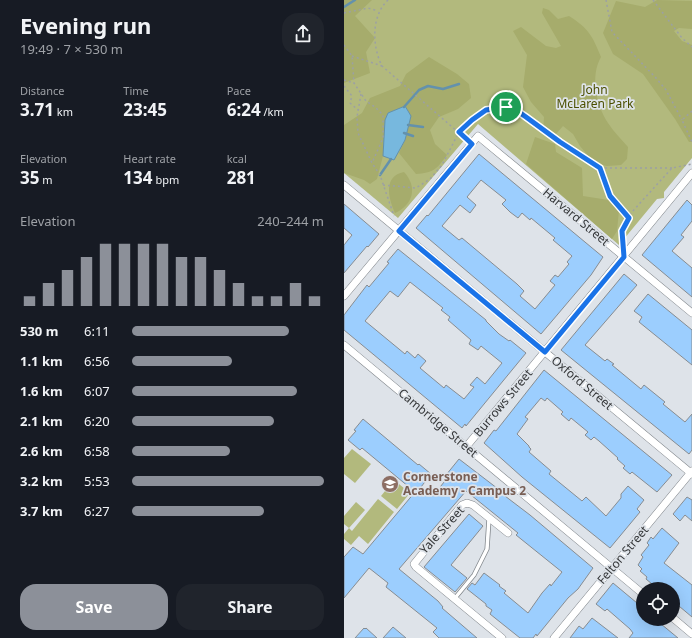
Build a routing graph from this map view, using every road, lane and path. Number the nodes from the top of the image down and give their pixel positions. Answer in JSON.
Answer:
{"nodes":[{"id":1,"x":388,"y":0,"type":"edge"},
{"id":2,"x":606,"y":0,"type":"edge"},
{"id":3,"x":653,"y":0,"type":"edge"},
{"id":4,"x":378,"y":11,"type":"junction"},
{"id":5,"x":344,"y":13,"type":"edge"},
{"id":6,"x":344,"y":45,"type":"edge"},
{"id":7,"x":692,"y":47,"type":"edge"},
{"id":8,"x":352,"y":56,"type":"junction"},
{"id":9,"x":382,"y":66,"type":"junction"},
{"id":10,"x":344,"y":80,"type":"edge"},
{"id":11,"x":354,"y":83,"type":"junction"},
{"id":12,"x":344,"y":86,"type":"edge"},
{"id":13,"x":361,"y":94,"type":"junction"},
{"id":14,"x":358,"y":110,"type":"junction"},
{"id":15,"x":692,"y":112,"type":"edge"},
{"id":16,"x":682,"y":120,"type":"junction"},
{"id":17,"x":459,"y":132,"type":"junction"},
{"id":18,"x":692,"y":142,"type":"edge"},
{"id":19,"x":472,"y":144,"type":"junction"},
{"id":20,"x":372,"y":163,"type":"junction"},
{"id":21,"x":692,"y":164,"type":"edge"},
{"id":22,"x":600,"y":168,"type":"junction"},
{"id":23,"x":672,"y":168,"type":"junction"},
{"id":24,"x":692,"y":173,"type":"edge"},
{"id":25,"x":344,"y":184,"type":"edge"},
{"id":26,"x":383,"y":185,"type":"junction"},
{"id":27,"x":395,"y":218,"type":"dead end"},
{"id":28,"x":629,"y":218,"type":"junction"},
{"id":29,"x":399,"y":231,"type":"junction"},
{"id":30,"x":624,"y":257,"type":"junction"},
{"id":31,"x":344,"y":296,"type":"edge"},
{"id":32,"x":692,"y":313,"type":"edge"},
{"id":33,"x":344,"y":345,"type":"edge"},
{"id":34,"x":545,"y":352,"type":"junction"},
{"id":35,"x":466,"y":447,"type":"junction"},
{"id":36,"x":692,"y":473,"type":"edge"},
{"id":37,"x":489,"y":518,"type":"junction"},
{"id":38,"x":508,"y":533,"type":"dead end"},
{"id":39,"x":612,"y":568,"type":"junction"},
{"id":40,"x":636,"y":588,"type":"edge"},
{"id":41,"x":455,"y":598,"type":"junction"},
{"id":42,"x":680,"y":624,"type":"edge"},
{"id":43,"x":692,"y":634,"type":"edge"},
{"id":44,"x":502,"y":638,"type":"edge"},
{"id":45,"x":554,"y":638,"type":"edge"}],
"edges":[{"from":1,"to":4,"type":"path"},
{"from":2,"to":16,"type":"path"},
{"from":3,"to":7,"type":"path"},
{"from":4,"to":5,"type":"path"},
{"from":4,"to":9,"type":"path"},
{"from":6,"to":8,"type":"path"},
{"from":8,"to":9,"type":"path"},
{"from":8,"to":11,"type":"path"},
{"from":9,"to":17,"type":"path"},
{"from":10,"to":11,"type":"path"},
{"from":11,"to":13,"type":"path"},
{"from":12,"to":14,"type":"path"},
{"from":13,"to":14,"type":"path"},
{"from":13,"to":20,"type":"path"},
{"from":14,"to":20,"type":"path"},
{"from":15,"to":16,"type":"path"},
{"from":16,"to":18,"type":"path"},
{"from":17,"to":19,"type":"path"},
{"from":17,"to":22,"type":"path"},
{"from":17,"to":26,"type":"path"},
{"from":19,"to":29,"type":"street"},
{"from":19,"to":30,"type":"street","name":"Harvard Street"},
{"from":20,"to":26,"type":"path"},
{"from":21,"to":23,"type":"path"},
{"from":22,"to":23,"type":"path"},
{"from":22,"to":28,"type":"path"},
{"from":23,"to":28,"type":"path"},
{"from":24,"to":30,"type":"street","name":"Burrows Street"},
{"from":25,"to":29,"type":"street","name":"Oxford Street"},
{"from":26,"to":27,"type":"path"},
{"from":28,"to":30,"type":"path"},
{"from":29,"to":31,"type":"street"},
{"from":29,"to":34,"type":"street","name":"Oxford Street"},
{"from":30,"to":32,"type":"street","name":"Harvard Street"},
{"from":30,"to":34,"type":"street","name":"Burrows Street"},
{"from":33,"to":35,"type":"street","name":"Cambridge Street"},
{"from":34,"to":35,"type":"street","name":"Burrows Street"},
{"from":34,"to":36,"type":"street","name":"Oxford Street"},
{"from":35,"to":39,"type":"street","name":"Cambridge Street"},
{"from":36,"to":39,"type":"street","name":"Felton Street"},
{"from":37,"to":38,"type":"street","name":"Yale Street"},
{"from":37,"to":41,"type":"lane"},
{"from":37,"to":41,"type":"street","name":"Yale Street"},
{"from":39,"to":40,"type":"street","name":"Cambridge Street"},
{"from":39,"to":45,"type":"street","name":"Felton Street"},
{"from":41,"to":44,"type":"street","name":"Yale Street"},
{"from":42,"to":43,"type":"street"}]}
